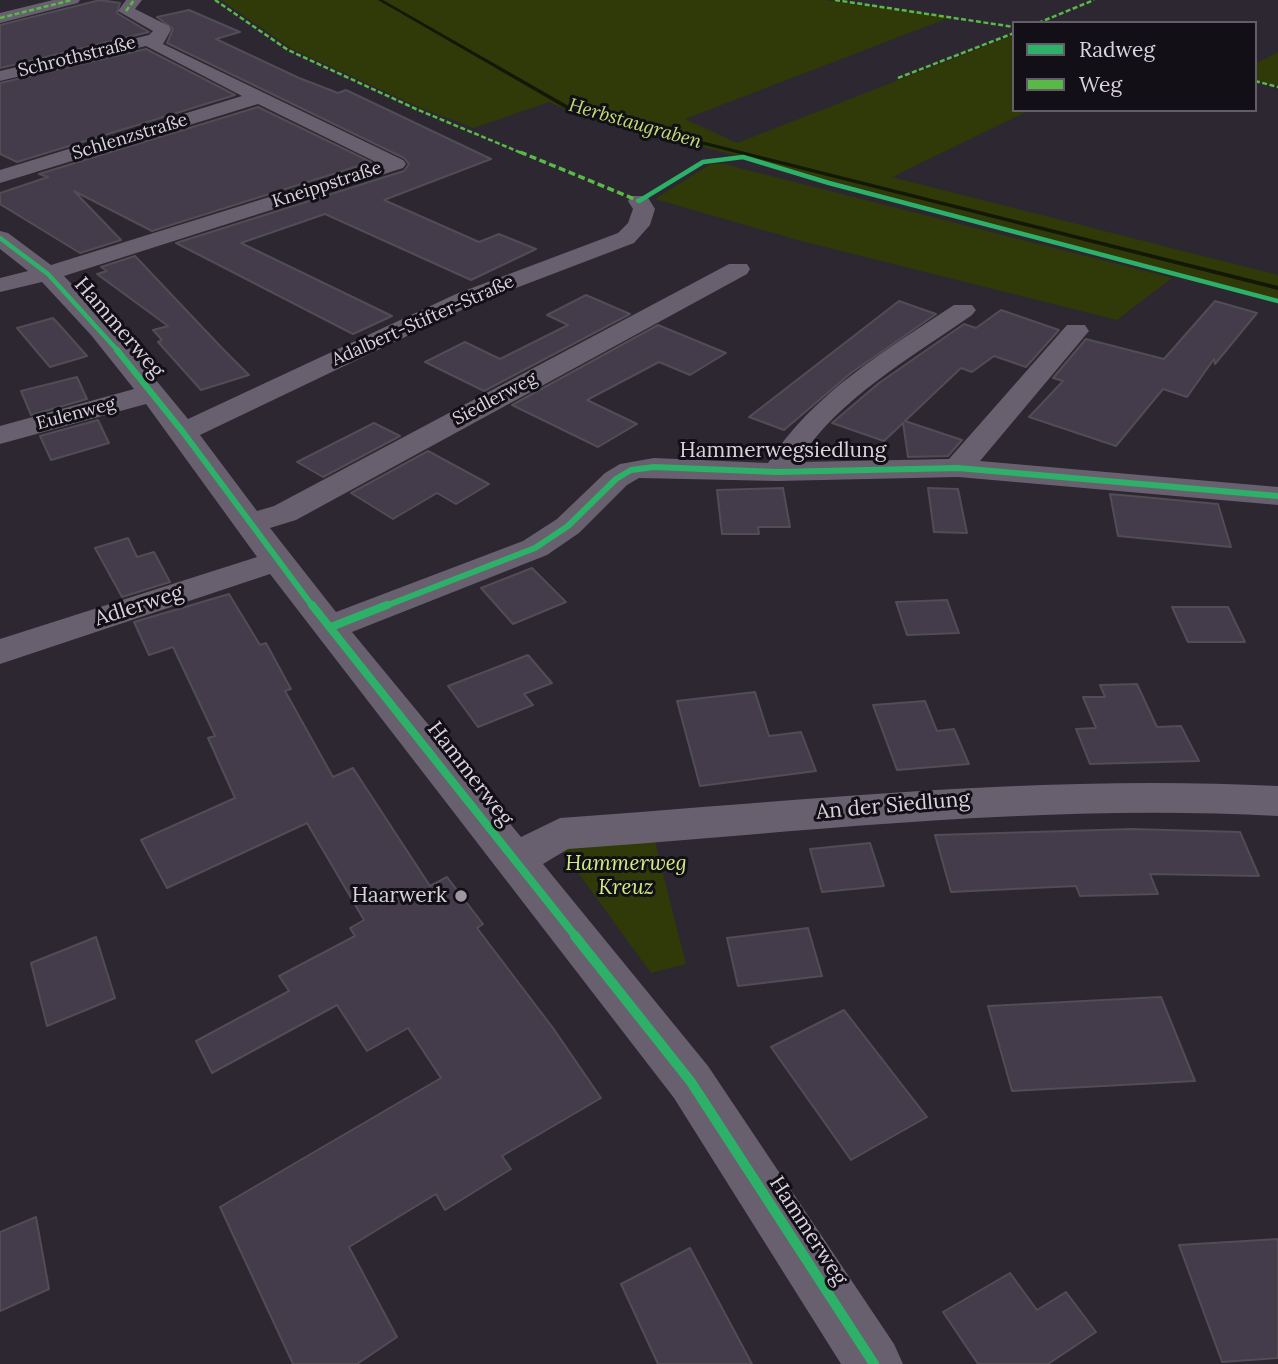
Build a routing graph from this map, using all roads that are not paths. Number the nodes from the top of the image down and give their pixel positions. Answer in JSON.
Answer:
{"nodes":[{"id":1,"x":72,"y":0,"type":"edge"},
{"id":2,"x":134,"y":0,"type":"edge"},
{"id":3,"x":0,"y":18,"type":"edge"},
{"id":4,"x":155,"y":38,"type":"junction"},
{"id":5,"x":0,"y":76,"type":"edge"},
{"id":6,"x":260,"y":97,"type":"junction"},
{"id":7,"x":0,"y":177,"type":"edge"},
{"id":8,"x":639,"y":201,"type":"dead end"},
{"id":9,"x":0,"y":238,"type":"edge"},
{"id":10,"x":738,"y":269,"type":"dead end"},
{"id":11,"x":48,"y":274,"type":"junction"},
{"id":12,"x":0,"y":285,"type":"edge"},
{"id":13,"x":963,"y":310,"type":"dead end"},
{"id":14,"x":1076,"y":331,"type":"dead end"},
{"id":15,"x":153,"y":393,"type":"junction"},
{"id":16,"x":183,"y":432,"type":"junction"},
{"id":17,"x":0,"y":435,"type":"edge"},
{"id":18,"x":958,"y":468,"type":"junction"},
{"id":19,"x":778,"y":472,"type":"junction"},
{"id":20,"x":1278,"y":496,"type":"edge"},
{"id":21,"x":250,"y":524,"type":"junction"},
{"id":22,"x":277,"y":561,"type":"junction"},
{"id":23,"x":331,"y":627,"type":"junction"},
{"id":24,"x":0,"y":652,"type":"edge"},
{"id":25,"x":1278,"y":801,"type":"edge"},
{"id":26,"x":516,"y":860,"type":"junction"},
{"id":27,"x":874,"y":1364,"type":"edge"}],
"edges":[{"from":1,"to":3,"type":"street"},
{"from":2,"to":4,"type":"street","name":"Kneippstraße"},
{"from":4,"to":5,"type":"street","name":"Schrothstraße"},
{"from":4,"to":6,"type":"street","name":"Kneippstraße"},
{"from":6,"to":7,"type":"street","name":"Schlenzstraße"},
{"from":6,"to":11,"type":"street","name":"Kneippstraße"},
{"from":8,"to":16,"type":"street","name":"Adalbert-Stifter-Straße"},
{"from":9,"to":11,"type":"street","name":"Hammerweg"},
{"from":10,"to":21,"type":"street","name":"Siedlerweg"},
{"from":11,"to":12,"type":"street"},
{"from":11,"to":15,"type":"street","name":"Hammerweg"},
{"from":13,"to":19,"type":"street","name":"Hammerwegsiedlung"},
{"from":14,"to":18,"type":"street"},
{"from":15,"to":16,"type":"street","name":"Hammerweg"},
{"from":15,"to":17,"type":"street","name":"Eulenweg"},
{"from":16,"to":21,"type":"street","name":"Hammerweg"},
{"from":18,"to":19,"type":"street","name":"Hammerwegsiedlung"},
{"from":18,"to":20,"type":"street","name":"Hammerwegsiedlung"},
{"from":19,"to":23,"type":"street","name":"Hammerwegsiedlung"},
{"from":21,"to":22,"type":"street","name":"Hammerweg"},
{"from":22,"to":23,"type":"street","name":"Hammerweg"},
{"from":22,"to":24,"type":"street","name":"Adlerweg"},
{"from":23,"to":26,"type":"street","name":"Hammerweg"},
{"from":25,"to":26,"type":"street","name":"An der Siedlung"},
{"from":26,"to":27,"type":"street","name":"Hammerweg"}]}
